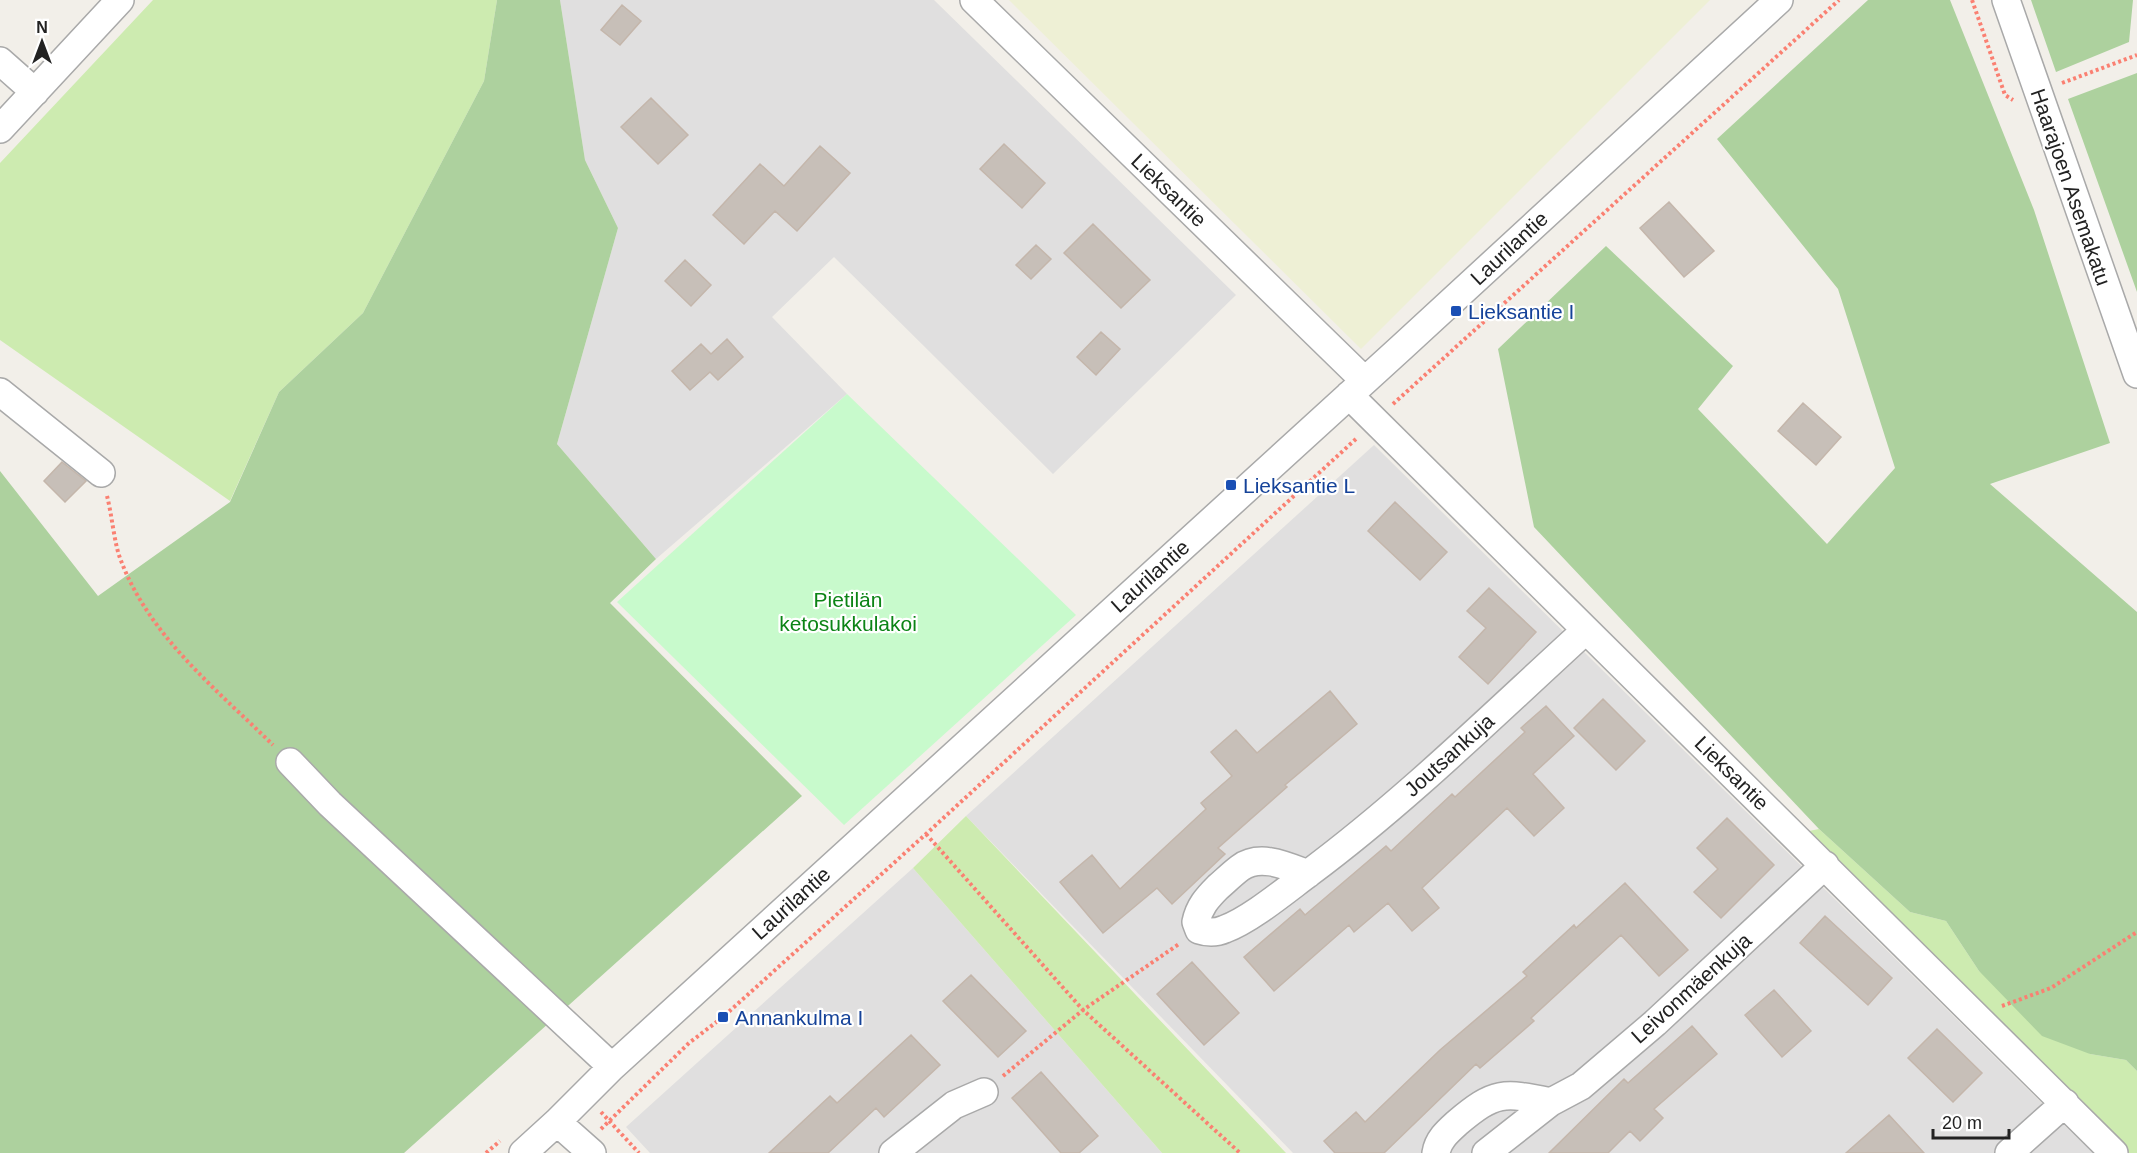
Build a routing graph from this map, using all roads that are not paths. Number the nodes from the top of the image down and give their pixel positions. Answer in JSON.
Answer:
{"nodes":[{"id":1,"x":120,"y":0,"type":"edge"},
{"id":2,"x":974,"y":0,"type":"edge"},
{"id":3,"x":1779,"y":0,"type":"edge"},
{"id":4,"x":2006,"y":0,"type":"edge"},
{"id":5,"x":0,"y":62,"type":"edge"},
{"id":6,"x":35,"y":93,"type":"junction"},
{"id":7,"x":0,"y":129,"type":"edge"},
{"id":8,"x":2137,"y":374,"type":"edge"},
{"id":9,"x":1356,"y":388,"type":"junction"},
{"id":10,"x":0,"y":392,"type":"edge"},
{"id":11,"x":101,"y":473,"type":"road end"},
{"id":12,"x":1586,"y":630,"type":"junction"},
{"id":13,"x":290,"y":762,"type":"road end"},
{"id":14,"x":1825,"y":865,"type":"junction"},
{"id":15,"x":1308,"y":874,"type":"junction"},
{"id":16,"x":612,"y":1067,"type":"junction"},
{"id":17,"x":984,"y":1092,"type":"road end"},
{"id":18,"x":1551,"y":1102,"type":"junction"},
{"id":19,"x":2065,"y":1103,"type":"junction"},
{"id":20,"x":557,"y":1122,"type":"junction"},
{"id":21,"x":588,"y":1149,"type":"edge"},
{"id":22,"x":523,"y":1153,"type":"edge"},
{"id":23,"x":893,"y":1153,"type":"edge"},
{"id":24,"x":1436,"y":1153,"type":"edge"},
{"id":25,"x":1486,"y":1153,"type":"edge"},
{"id":26,"x":2009,"y":1153,"type":"edge"},
{"id":27,"x":2115,"y":1153,"type":"edge"}],
"edges":[{"from":1,"to":6,"type":"street"},
{"from":2,"to":9,"type":"street","name":"Lieksantie"},
{"from":3,"to":9,"type":"street","name":"Laurilantie"},
{"from":4,"to":8,"type":"street","name":"Haarajoen Asemakatu"},
{"from":5,"to":6,"type":"street"},
{"from":6,"to":7,"type":"street"},
{"from":9,"to":12,"type":"street","name":"Lieksantie"},
{"from":9,"to":16,"type":"street","name":"Laurilantie"},
{"from":10,"to":11,"type":"street"},
{"from":12,"to":14,"type":"street","name":"Lieksantie"},
{"from":12,"to":15,"type":"street","name":"Joutsankuja"},
{"from":13,"to":16,"type":"street"},
{"from":14,"to":18,"type":"street","name":"Leivonmäenkuja"},
{"from":14,"to":19,"type":"street","name":"Lieksantie"},
{"from":15,"to":15,"type":"street","name":"Joutsankuja"},
{"from":16,"to":20,"type":"street","name":"Laurilantie"},
{"from":17,"to":23,"type":"street"},
{"from":18,"to":24,"type":"street"},
{"from":18,"to":25,"type":"street","name":"Leivonmäenkuja"},
{"from":19,"to":26,"type":"street"},
{"from":19,"to":27,"type":"street","name":"Lieksantie"},
{"from":20,"to":21,"type":"street"},
{"from":20,"to":22,"type":"street","name":"Laurilantie"}]}
